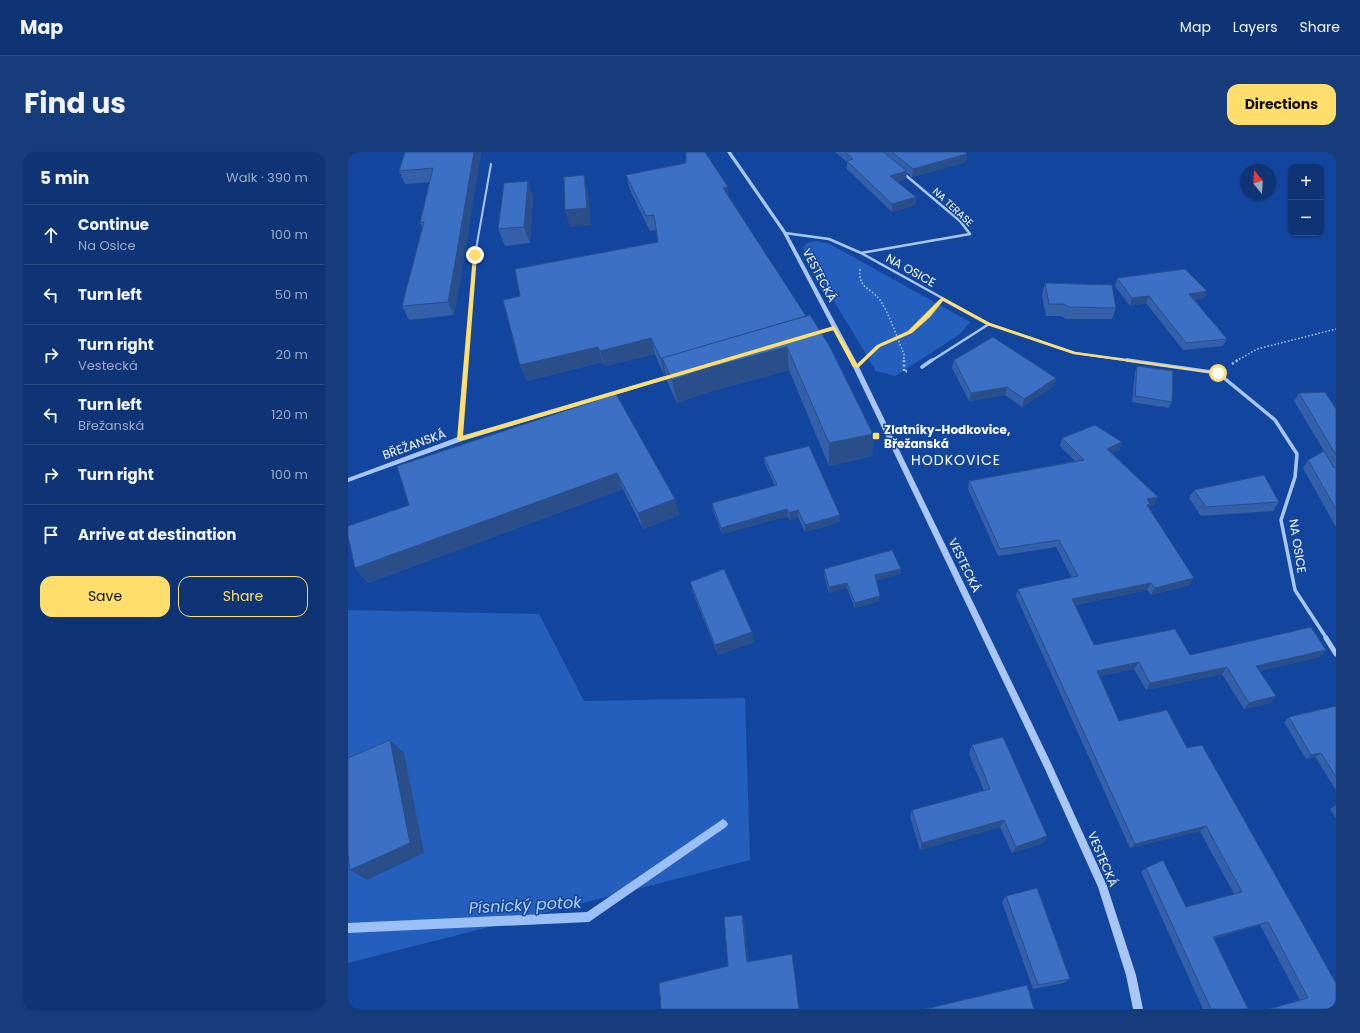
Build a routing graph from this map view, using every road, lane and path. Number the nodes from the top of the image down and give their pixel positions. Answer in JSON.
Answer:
{"nodes":[{"id":1,"x":729,"y":152,"type":"edge"},
{"id":2,"x":490,"y":164,"type":"dead end"},
{"id":3,"x":899,"y":170,"type":"edge"},
{"id":4,"x":785,"y":233,"type":"junction"},
{"id":5,"x":860,"y":253,"type":"junction"},
{"id":6,"x":869,"y":258,"type":"junction"},
{"id":7,"x":942,"y":299,"type":"junction"},
{"id":8,"x":988,"y":324,"type":"junction"},
{"id":9,"x":834,"y":328,"type":"junction"},
{"id":10,"x":1336,"y":329,"type":"edge"},
{"id":11,"x":804,"y":337,"type":"edge"},
{"id":12,"x":897,"y":339,"type":"junction"},
{"id":13,"x":856,"y":367,"type":"junction"},
{"id":14,"x":922,"y":367,"type":"joint"},
{"id":15,"x":682,"y":373,"type":"edge"},
{"id":16,"x":1218,"y":373,"type":"junction"},
{"id":17,"x":460,"y":439,"type":"junction"},
{"id":18,"x":348,"y":480,"type":"edge"},
{"id":19,"x":1336,"y":654,"type":"edge"},
{"id":20,"x":1138,"y":1009,"type":"edge"}],
"edges":[{"from":1,"to":4,"type":"street","name":"VESTECKÁ"},
{"from":2,"to":17,"type":"lane"},
{"from":3,"to":5,"type":"street","name":"NA TERASE"},
{"from":4,"to":5,"type":"street","name":"NA OSICE"},
{"from":4,"to":9,"type":"street","name":"VESTECKÁ"},
{"from":5,"to":6,"type":"street","name":"NA OSICE"},
{"from":6,"to":7,"type":"street","name":"NA OSICE"},
{"from":6,"to":12,"type":"path"},
{"from":7,"to":8,"type":"street","name":"NA OSICE"},
{"from":7,"to":12,"type":"path"},
{"from":8,"to":14,"type":"street"},
{"from":8,"to":16,"type":"street","name":"NA OSICE"},
{"from":9,"to":11,"type":"street"},
{"from":9,"to":13,"type":"street","name":"VESTECKÁ"},
{"from":10,"to":16,"type":"path"},
{"from":12,"to":13,"type":"path"},
{"from":12,"to":14,"type":"path"},
{"from":13,"to":20,"type":"street","name":"VESTECKÁ"},
{"from":15,"to":17,"type":"street","name":"BŘEŽANSKÁ"},
{"from":16,"to":19,"type":"street","name":"NA OSICE"},
{"from":17,"to":18,"type":"street","name":"BŘEŽANSKÁ"}]}
